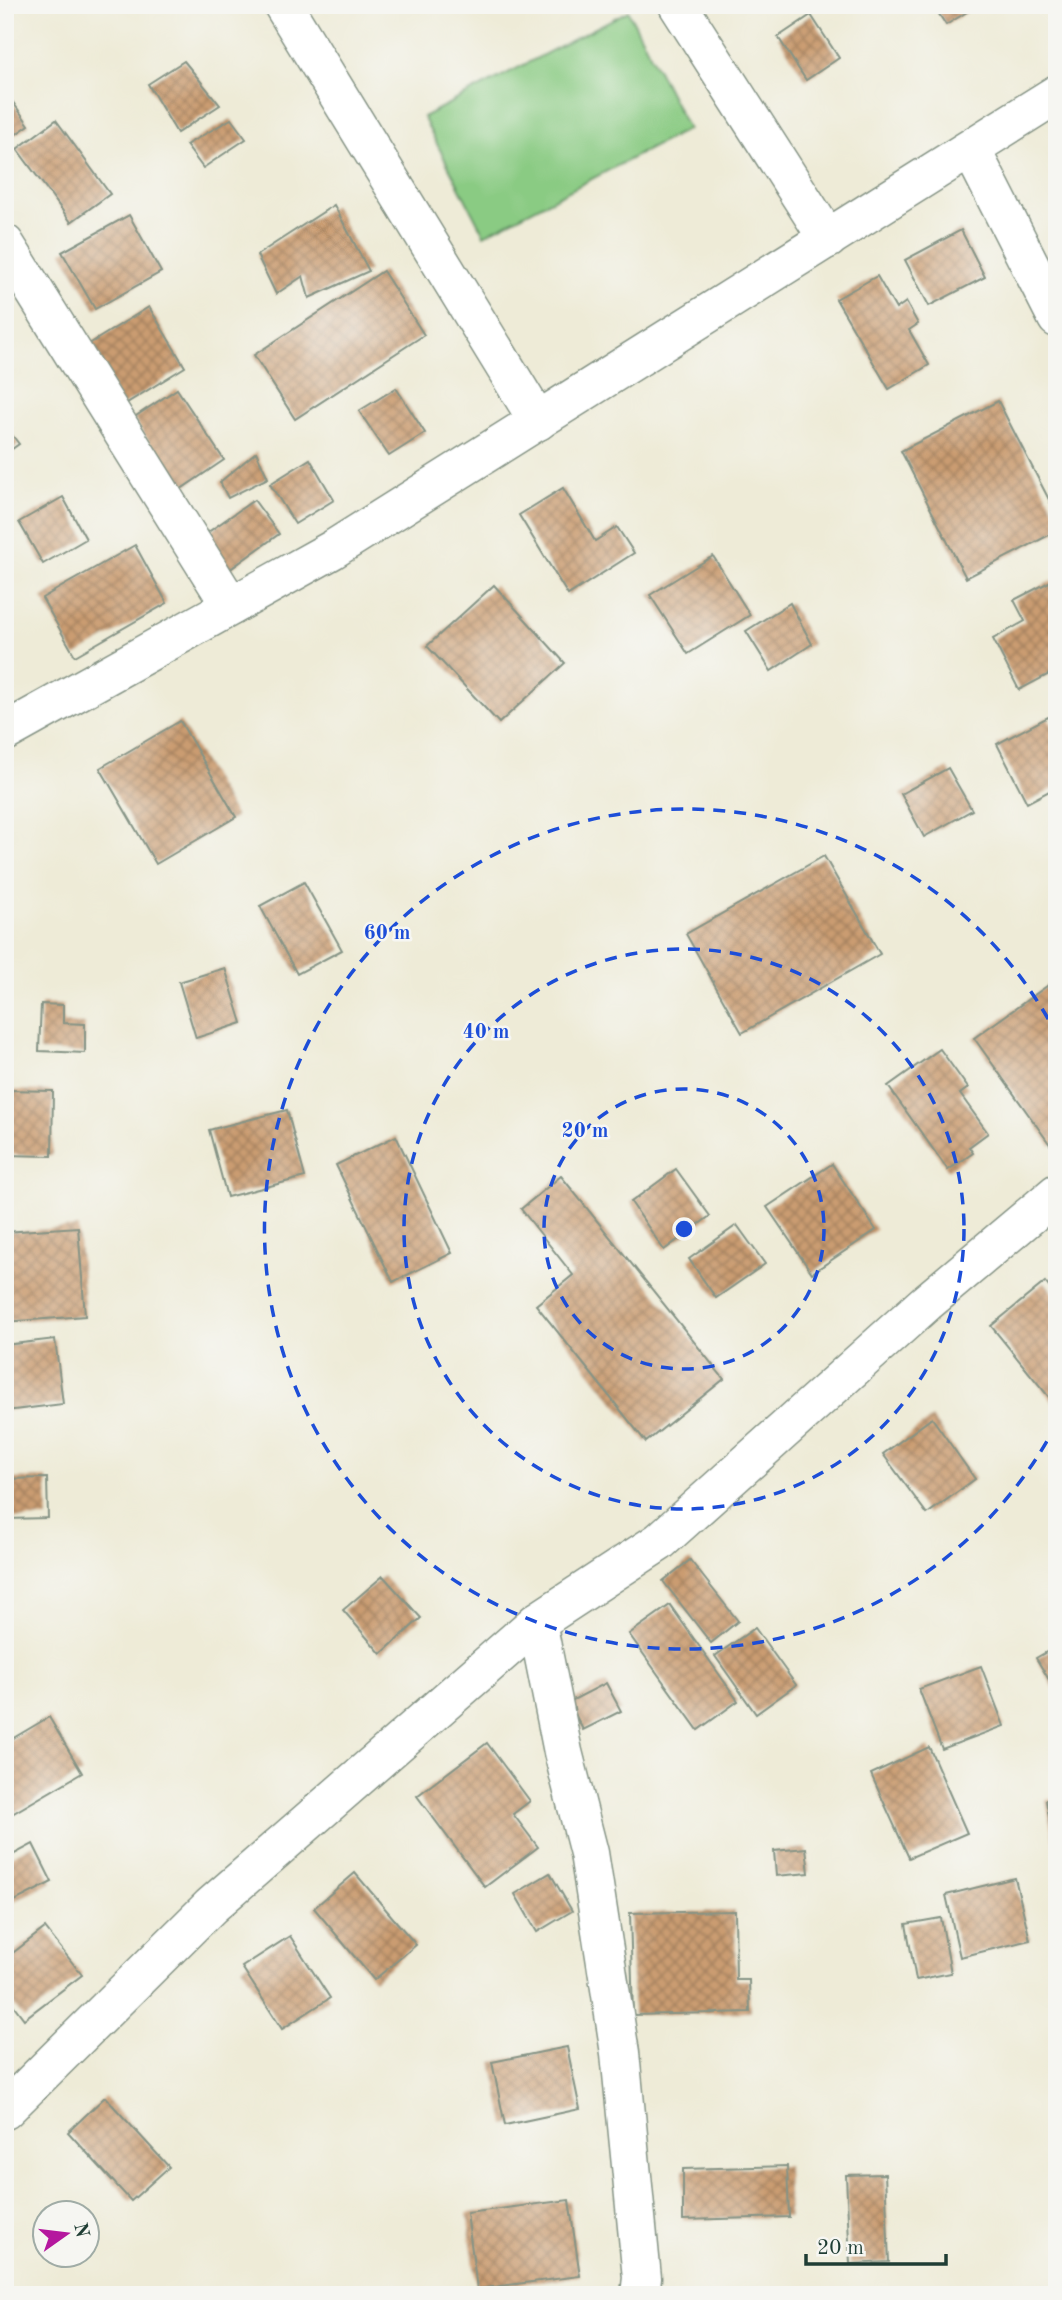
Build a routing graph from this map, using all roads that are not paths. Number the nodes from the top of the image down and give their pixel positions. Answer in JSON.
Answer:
{"nodes":[{"id":1,"x":283,"y":5,"type":"edge"},
{"id":2,"x":678,"y":5,"type":"edge"},
{"id":3,"x":1057,"y":94,"type":"edge"},
{"id":4,"x":971,"y":149,"type":"junction"},
{"id":5,"x":828,"y":239,"type":"junction"},
{"id":6,"x":5,"y":244,"type":"edge"},
{"id":7,"x":1057,"y":318,"type":"edge"},
{"id":8,"x":538,"y":421,"type":"junction"},
{"id":9,"x":231,"y":606,"type":"junction"},
{"id":10,"x":5,"y":732,"type":"edge"},
{"id":11,"x":1057,"y":1194,"type":"edge"},
{"id":12,"x":537,"y":1622,"type":"junction"},
{"id":13,"x":5,"y":2110,"type":"edge"},
{"id":14,"x":640,"y":2295,"type":"edge"}],
"edges":[{"from":1,"to":8,"type":"street"},
{"from":2,"to":5,"type":"street"},
{"from":3,"to":4,"type":"street"},
{"from":4,"to":5,"type":"street"},
{"from":4,"to":7,"type":"street"},
{"from":5,"to":8,"type":"street"},
{"from":6,"to":9,"type":"street"},
{"from":8,"to":9,"type":"street"},
{"from":9,"to":10,"type":"street"},
{"from":11,"to":12,"type":"street"},
{"from":12,"to":13,"type":"street"},
{"from":12,"to":14,"type":"street"}]}
